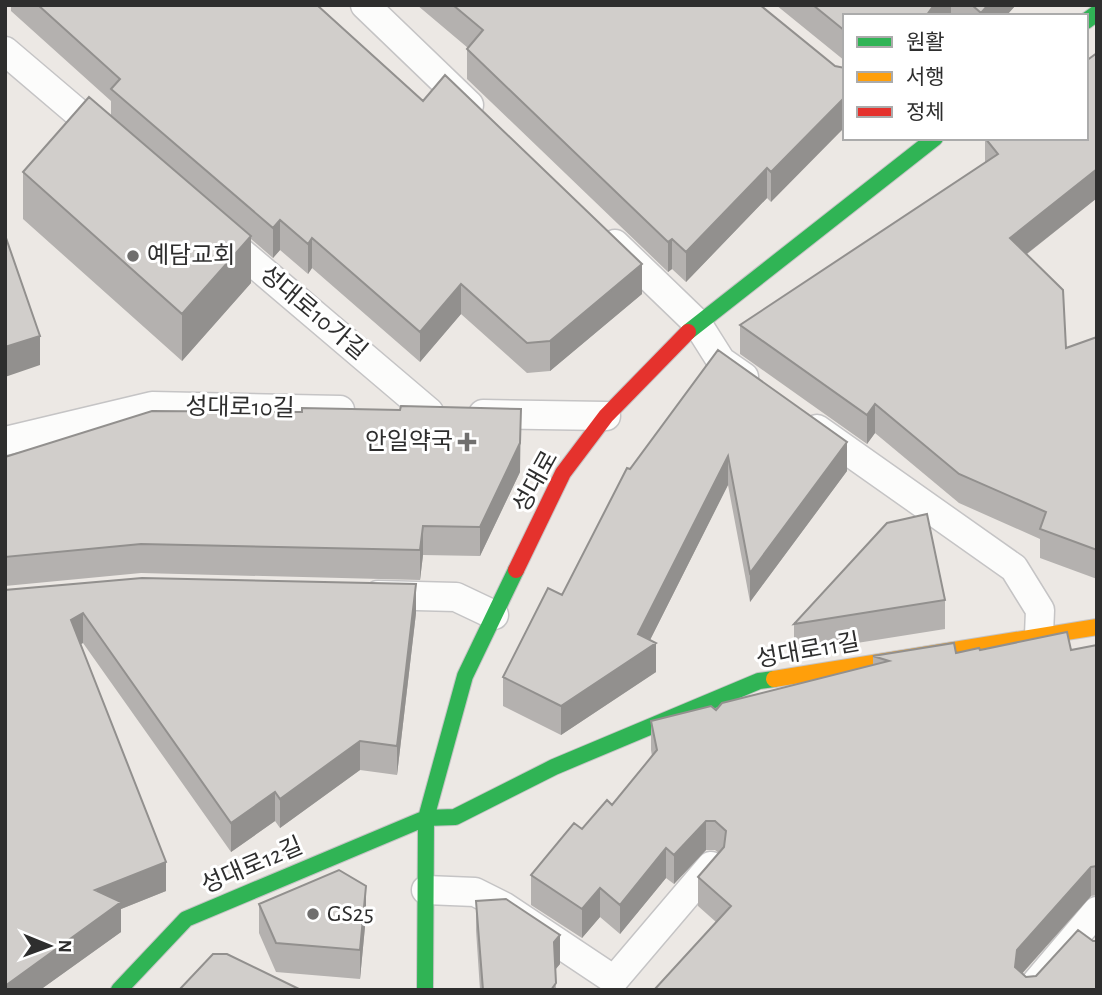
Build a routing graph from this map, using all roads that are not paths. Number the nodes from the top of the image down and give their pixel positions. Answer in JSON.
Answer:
{"nodes":[{"id":1,"x":365,"y":5,"type":"edge"},
{"id":2,"x":5,"y":51,"type":"edge"},
{"id":3,"x":486,"y":121,"type":"edge"},
{"id":4,"x":923,"y":141,"type":"edge"},
{"id":5,"x":122,"y":150,"type":"edge"},
{"id":6,"x":206,"y":222,"type":"edge"},
{"id":7,"x":596,"y":227,"type":"edge"},
{"id":8,"x":697,"y":323,"type":"junction"},
{"id":9,"x":766,"y":393,"type":"edge"},
{"id":10,"x":429,"y":412,"type":"junction"},
{"id":11,"x":606,"y":416,"type":"junction"},
{"id":12,"x":800,"y":417,"type":"edge"},
{"id":13,"x":5,"y":441,"type":"edge"},
{"id":14,"x":347,"y":594,"type":"edge"},
{"id":15,"x":494,"y":615,"type":"junction"},
{"id":16,"x":1097,"y":627,"type":"edge"},
{"id":17,"x":1039,"y":635,"type":"junction"},
{"id":18,"x":426,"y":818,"type":"junction"},
{"id":19,"x":711,"y":866,"type":"edge"},
{"id":20,"x":426,"y":890,"type":"junction"},
{"id":21,"x":1097,"y":911,"type":"edge"},
{"id":22,"x":1076,"y":935,"type":"junction"},
{"id":23,"x":1097,"y":954,"type":"edge"},
{"id":24,"x":119,"y":990,"type":"edge"},
{"id":25,"x":425,"y":990,"type":"edge"},
{"id":26,"x":1030,"y":990,"type":"edge"}],
"edges":[{"from":1,"to":3,"type":"lane"},
{"from":2,"to":5,"type":"lane"},
{"from":4,"to":8,"type":"street","name":"성대로"},
{"from":6,"to":10,"type":"lane","name":"성대로10가길"},
{"from":7,"to":8,"type":"lane"},
{"from":8,"to":9,"type":"lane"},
{"from":8,"to":11,"type":"street","name":"성대로"},
{"from":10,"to":11,"type":"lane","name":"성대로10길"},
{"from":10,"to":13,"type":"lane","name":"성대로10길"},
{"from":11,"to":15,"type":"street","name":"성대로"},
{"from":12,"to":17,"type":"lane"},
{"from":14,"to":15,"type":"lane"},
{"from":15,"to":18,"type":"street","name":"성대로"},
{"from":16,"to":17,"type":"street","name":"성대로11길"},
{"from":17,"to":18,"type":"street","name":"성대로11길"},
{"from":18,"to":20,"type":"street","name":"성대로"},
{"from":18,"to":24,"type":"street","name":"성대로12길"},
{"from":19,"to":20,"type":"lane"},
{"from":20,"to":25,"type":"street","name":"성대로"},
{"from":21,"to":22,"type":"lane"},
{"from":22,"to":23,"type":"lane"},
{"from":22,"to":26,"type":"lane"}]}
